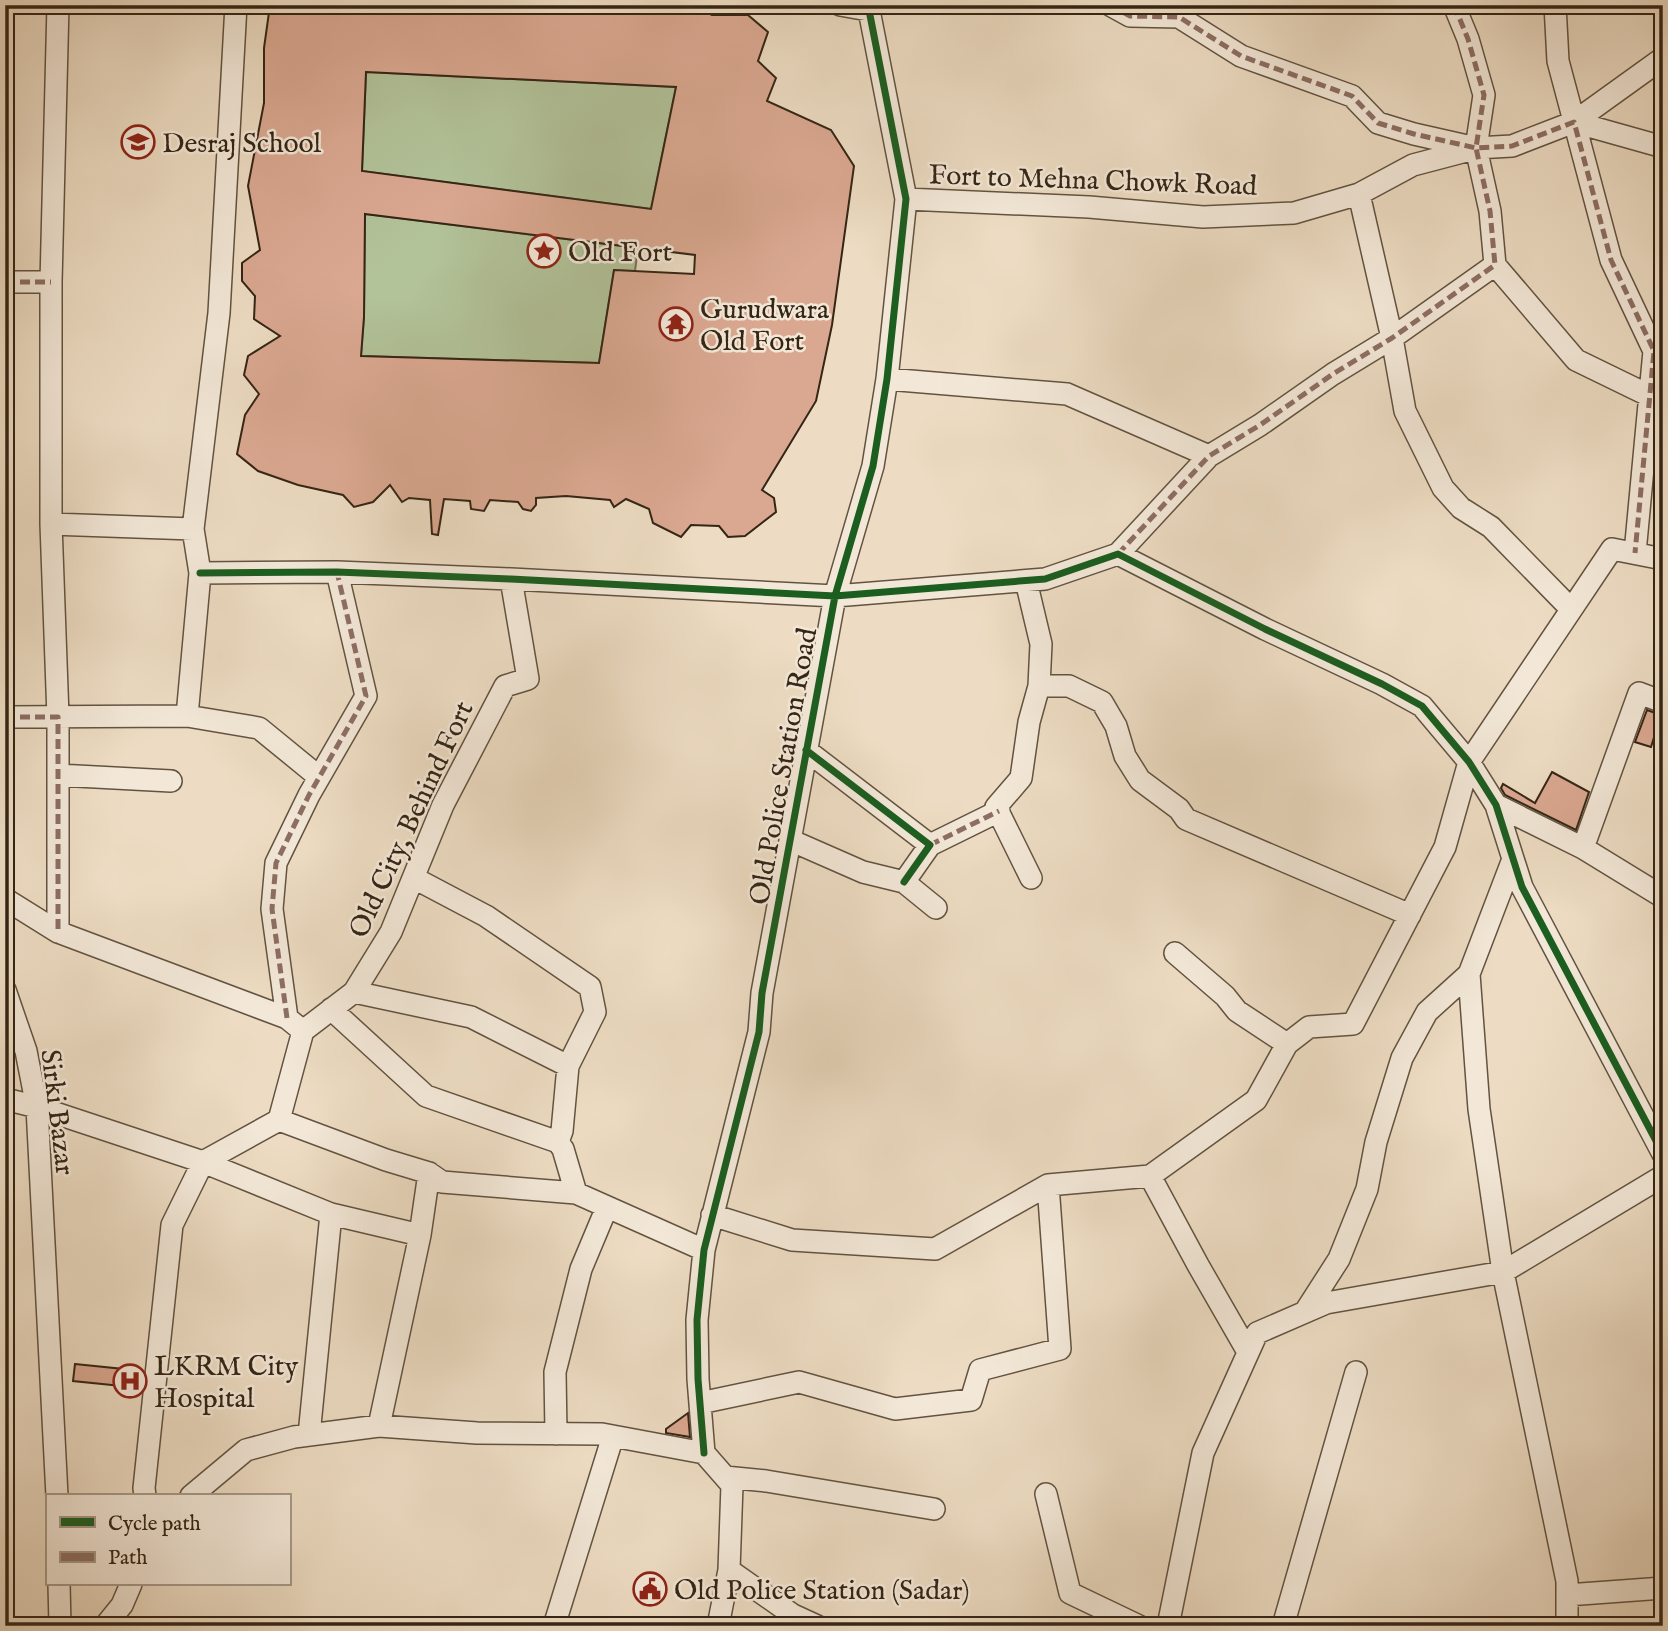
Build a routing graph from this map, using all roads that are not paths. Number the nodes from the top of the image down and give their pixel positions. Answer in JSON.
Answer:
{"nodes":[{"id":1,"x":58,"y":5,"type":"edge"},
{"id":2,"x":236,"y":5,"type":"edge"},
{"id":3,"x":840,"y":5,"type":"edge"},
{"id":4,"x":1110,"y":5,"type":"edge"},
{"id":5,"x":1454,"y":5,"type":"edge"},
{"id":6,"x":1555,"y":5,"type":"edge"},
{"id":7,"x":868,"y":8,"type":"edge"},
{"id":8,"x":1179,"y":11,"type":"edge"},
{"id":9,"x":1663,"y":58,"type":"edge"},
{"id":10,"x":1574,"y":122,"type":"junction"},
{"id":11,"x":1663,"y":147,"type":"edge"},
{"id":12,"x":1476,"y":148,"type":"junction"},
{"id":13,"x":1359,"y":194,"type":"junction"},
{"id":14,"x":905,"y":199,"type":"junction"},
{"id":15,"x":1495,"y":265,"type":"junction"},
{"id":16,"x":5,"y":282,"type":"edge"},
{"id":17,"x":51,"y":282,"type":"junction"},
{"id":18,"x":1392,"y":338,"type":"junction"},
{"id":19,"x":887,"y":379,"type":"junction"},
{"id":20,"x":1656,"y":398,"type":"edge"},
{"id":21,"x":1209,"y":456,"type":"junction"},
{"id":22,"x":51,"y":524,"type":"junction"},
{"id":23,"x":193,"y":529,"type":"junction"},
{"id":24,"x":1118,"y":554,"type":"junction"},
{"id":25,"x":1635,"y":554,"type":"junction"},
{"id":26,"x":1663,"y":559,"type":"edge"},
{"id":27,"x":337,"y":572,"type":"junction"},
{"id":28,"x":200,"y":573,"type":"junction"},
{"id":29,"x":511,"y":579,"type":"junction"},
{"id":30,"x":1026,"y":581,"type":"junction"},
{"id":31,"x":835,"y":596,"type":"junction"},
{"id":32,"x":1571,"y":609,"type":"junction"},
{"id":33,"x":1039,"y":686,"type":"junction"},
{"id":34,"x":1663,"y":702,"type":"edge"},
{"id":35,"x":187,"y":716,"type":"junction"},
{"id":36,"x":5,"y":717,"type":"edge"},
{"id":37,"x":58,"y":717,"type":"junction"},
{"id":38,"x":806,"y":750,"type":"junction"},
{"id":39,"x":1469,"y":762,"type":"junction"},
{"id":40,"x":58,"y":775,"type":"junction"},
{"id":41,"x":319,"y":777,"type":"junction"},
{"id":42,"x":171,"y":781,"type":"dead end"},
{"id":43,"x":1496,"y":805,"type":"junction"},
{"id":44,"x":999,"y":811,"type":"junction"},
{"id":45,"x":790,"y":840,"type":"junction"},
{"id":46,"x":930,"y":845,"type":"junction"},
{"id":47,"x":1583,"y":848,"type":"junction"},
{"id":48,"x":1513,"y":859,"type":"junction"},
{"id":49,"x":414,"y":878,"type":"junction"},
{"id":50,"x":1031,"y":878,"type":"dead end"},
{"id":51,"x":904,"y":882,"type":"junction"},
{"id":52,"x":1663,"y":897,"type":"edge"},
{"id":53,"x":5,"y":899,"type":"edge"},
{"id":54,"x":936,"y":908,"type":"dead end"},
{"id":55,"x":1410,"y":915,"type":"junction"},
{"id":56,"x":58,"y":932,"type":"junction"},
{"id":57,"x":1175,"y":953,"type":"dead end"},
{"id":58,"x":1469,"y":974,"type":"junction"},
{"id":59,"x":5,"y":990,"type":"edge"},
{"id":60,"x":354,"y":992,"type":"junction"},
{"id":61,"x":331,"y":1009,"type":"junction"},
{"id":62,"x":295,"y":1024,"type":"junction"},
{"id":63,"x":1287,"y":1044,"type":"junction"},
{"id":64,"x":568,"y":1066,"type":"junction"},
{"id":65,"x":5,"y":1099,"type":"edge"},
{"id":66,"x":37,"y":1107,"type":"junction"},
{"id":67,"x":279,"y":1121,"type":"junction"},
{"id":68,"x":558,"y":1142,"type":"junction"},
{"id":69,"x":1663,"y":1154,"type":"edge"},
{"id":70,"x":203,"y":1162,"type":"junction"},
{"id":71,"x":429,"y":1173,"type":"junction"},
{"id":72,"x":1663,"y":1176,"type":"edge"},
{"id":73,"x":1150,"y":1177,"type":"junction"},
{"id":74,"x":1048,"y":1185,"type":"junction"},
{"id":75,"x":576,"y":1193,"type":"junction"},
{"id":76,"x":607,"y":1207,"type":"junction"},
{"id":77,"x":331,"y":1214,"type":"junction"},
{"id":78,"x":712,"y":1215,"type":"junction"},
{"id":79,"x":420,"y":1235,"type":"junction"},
{"id":80,"x":704,"y":1250,"type":"junction"},
{"id":81,"x":1503,"y":1272,"type":"junction"},
{"id":82,"x":1306,"y":1312,"type":"junction"},
{"id":83,"x":1248,"y":1352,"type":"junction"},
{"id":84,"x":1356,"y":1372,"type":"dead end"},
{"id":85,"x":700,"y":1403,"type":"junction"},
{"id":86,"x":379,"y":1426,"type":"junction"},
{"id":87,"x":556,"y":1434,"type":"junction"},
{"id":88,"x":309,"y":1435,"type":"junction"},
{"id":89,"x":614,"y":1436,"type":"junction"},
{"id":90,"x":704,"y":1453,"type":"junction"},
{"id":91,"x":724,"y":1477,"type":"junction"},
{"id":92,"x":57,"y":1494,"type":"edge"},
{"id":93,"x":145,"y":1494,"type":"edge"},
{"id":94,"x":193,"y":1494,"type":"edge"},
{"id":95,"x":1046,"y":1494,"type":"dead end"},
{"id":96,"x":934,"y":1509,"type":"dead end"},
{"id":97,"x":729,"y":1570,"type":"junction"},
{"id":98,"x":59,"y":1586,"type":"edge"},
{"id":99,"x":130,"y":1586,"type":"edge"},
{"id":100,"x":1663,"y":1588,"type":"edge"},
{"id":101,"x":1567,"y":1595,"type":"junction"},
{"id":102,"x":60,"y":1626,"type":"edge"},
{"id":103,"x":105,"y":1626,"type":"edge"},
{"id":104,"x":554,"y":1626,"type":"edge"},
{"id":105,"x":718,"y":1626,"type":"edge"},
{"id":106,"x":817,"y":1626,"type":"edge"},
{"id":107,"x":1139,"y":1626,"type":"edge"},
{"id":108,"x":1168,"y":1626,"type":"edge"},
{"id":109,"x":1283,"y":1626,"type":"edge"},
{"id":110,"x":1567,"y":1626,"type":"edge"}],
"edges":[{"from":1,"to":17,"type":"street"},
{"from":2,"to":23,"type":"street"},
{"from":3,"to":7,"type":"street"},
{"from":4,"to":8,"type":"street"},
{"from":5,"to":12,"type":"street"},
{"from":6,"to":10,"type":"street"},
{"from":7,"to":14,"type":"street","name":"Old Police Station Road"},
{"from":8,"to":12,"type":"street"},
{"from":9,"to":10,"type":"street"},
{"from":10,"to":11,"type":"street"},
{"from":10,"to":12,"type":"street"},
{"from":10,"to":20,"type":"street"},
{"from":12,"to":13,"type":"street","name":"Fort to Mehna Chowk Road"},
{"from":12,"to":15,"type":"street"},
{"from":13,"to":14,"type":"street","name":"Fort to Mehna Chowk Road"},
{"from":13,"to":18,"type":"street"},
{"from":14,"to":19,"type":"street","name":"Old Police Station Road"},
{"from":15,"to":18,"type":"street"},
{"from":15,"to":20,"type":"street"},
{"from":16,"to":17,"type":"street"},
{"from":17,"to":22,"type":"street"},
{"from":18,"to":21,"type":"street"},
{"from":18,"to":32,"type":"street"},
{"from":19,"to":21,"type":"street"},
{"from":19,"to":31,"type":"street","name":"Old Police Station Road"},
{"from":20,"to":25,"type":"street"},
{"from":21,"to":24,"type":"street"},
{"from":22,"to":23,"type":"street"},
{"from":22,"to":37,"type":"street"},
{"from":23,"to":28,"type":"street"},
{"from":24,"to":30,"type":"street"},
{"from":24,"to":39,"type":"street"},
{"from":25,"to":26,"type":"street"},
{"from":25,"to":32,"type":"street"},
{"from":27,"to":28,"type":"street"},
{"from":27,"to":29,"type":"street"},
{"from":27,"to":41,"type":"street"},
{"from":28,"to":35,"type":"street"},
{"from":29,"to":31,"type":"street"},
{"from":29,"to":49,"type":"street","name":"Old City, Behind Fort"},
{"from":30,"to":31,"type":"street"},
{"from":30,"to":33,"type":"street"},
{"from":31,"to":38,"type":"street","name":"Old Police Station Road"},
{"from":32,"to":39,"type":"street"},
{"from":33,"to":44,"type":"street"},
{"from":33,"to":55,"type":"street"},
{"from":34,"to":47,"type":"street"},
{"from":35,"to":37,"type":"street"},
{"from":35,"to":41,"type":"street"},
{"from":36,"to":37,"type":"street"},
{"from":37,"to":40,"type":"street"},
{"from":38,"to":45,"type":"street","name":"Old Police Station Road"},
{"from":38,"to":46,"type":"street"},
{"from":39,"to":43,"type":"street"},
{"from":39,"to":55,"type":"street"},
{"from":40,"to":42,"type":"street"},
{"from":40,"to":56,"type":"street"},
{"from":41,"to":62,"type":"street"},
{"from":43,"to":47,"type":"street"},
{"from":43,"to":48,"type":"street"},
{"from":44,"to":46,"type":"street"},
{"from":44,"to":50,"type":"street"},
{"from":45,"to":51,"type":"street"},
{"from":45,"to":78,"type":"street","name":"Old Police Station Road"},
{"from":46,"to":51,"type":"street"},
{"from":47,"to":52,"type":"street"},
{"from":48,"to":58,"type":"street"},
{"from":48,"to":69,"type":"street"},
{"from":49,"to":60,"type":"street","name":"Old City, Behind Fort"},
{"from":49,"to":64,"type":"street"},
{"from":51,"to":54,"type":"street"},
{"from":53,"to":56,"type":"street"},
{"from":55,"to":63,"type":"street"},
{"from":56,"to":62,"type":"street"},
{"from":57,"to":63,"type":"street"},
{"from":58,"to":81,"type":"street"},
{"from":58,"to":82,"type":"street"},
{"from":59,"to":66,"type":"street","name":"Sirki Bazar"},
{"from":60,"to":61,"type":"street","name":"Old City, Behind Fort"},
{"from":60,"to":64,"type":"street"},
{"from":61,"to":62,"type":"street","name":"Old City, Behind Fort"},
{"from":61,"to":68,"type":"street"},
{"from":62,"to":67,"type":"street"},
{"from":63,"to":73,"type":"street"},
{"from":64,"to":68,"type":"street"},
{"from":65,"to":66,"type":"street"},
{"from":66,"to":70,"type":"street"},
{"from":66,"to":92,"type":"street","name":"Sirki Bazar"},
{"from":67,"to":70,"type":"street"},
{"from":67,"to":71,"type":"street"},
{"from":68,"to":75,"type":"street"},
{"from":70,"to":77,"type":"street"},
{"from":70,"to":93,"type":"street"},
{"from":71,"to":75,"type":"street"},
{"from":71,"to":79,"type":"street"},
{"from":72,"to":81,"type":"street"},
{"from":73,"to":74,"type":"street"},
{"from":73,"to":83,"type":"street"},
{"from":74,"to":78,"type":"street"},
{"from":74,"to":85,"type":"street"},
{"from":75,"to":76,"type":"street"},
{"from":76,"to":80,"type":"street"},
{"from":76,"to":87,"type":"street"},
{"from":77,"to":79,"type":"street"},
{"from":77,"to":88,"type":"street"},
{"from":78,"to":80,"type":"street","name":"Old Police Station Road"},
{"from":79,"to":86,"type":"street"},
{"from":80,"to":85,"type":"street","name":"Old Police Station Road"},
{"from":81,"to":82,"type":"street"},
{"from":81,"to":101,"type":"street"},
{"from":82,"to":83,"type":"street"},
{"from":83,"to":108,"type":"street"},
{"from":84,"to":109,"type":"street"},
{"from":85,"to":90,"type":"street","name":"Old Police Station Road"},
{"from":86,"to":87,"type":"street"},
{"from":86,"to":88,"type":"street"},
{"from":87,"to":89,"type":"street"},
{"from":88,"to":94,"type":"street"},
{"from":89,"to":90,"type":"street"},
{"from":89,"to":104,"type":"street"},
{"from":90,"to":91,"type":"street"},
{"from":91,"to":96,"type":"street"},
{"from":91,"to":97,"type":"street"},
{"from":95,"to":107,"type":"street"},
{"from":97,"to":105,"type":"street"},
{"from":97,"to":106,"type":"street"},
{"from":98,"to":102,"type":"street"},
{"from":99,"to":103,"type":"street"},
{"from":100,"to":101,"type":"street"},
{"from":101,"to":110,"type":"street"}]}
